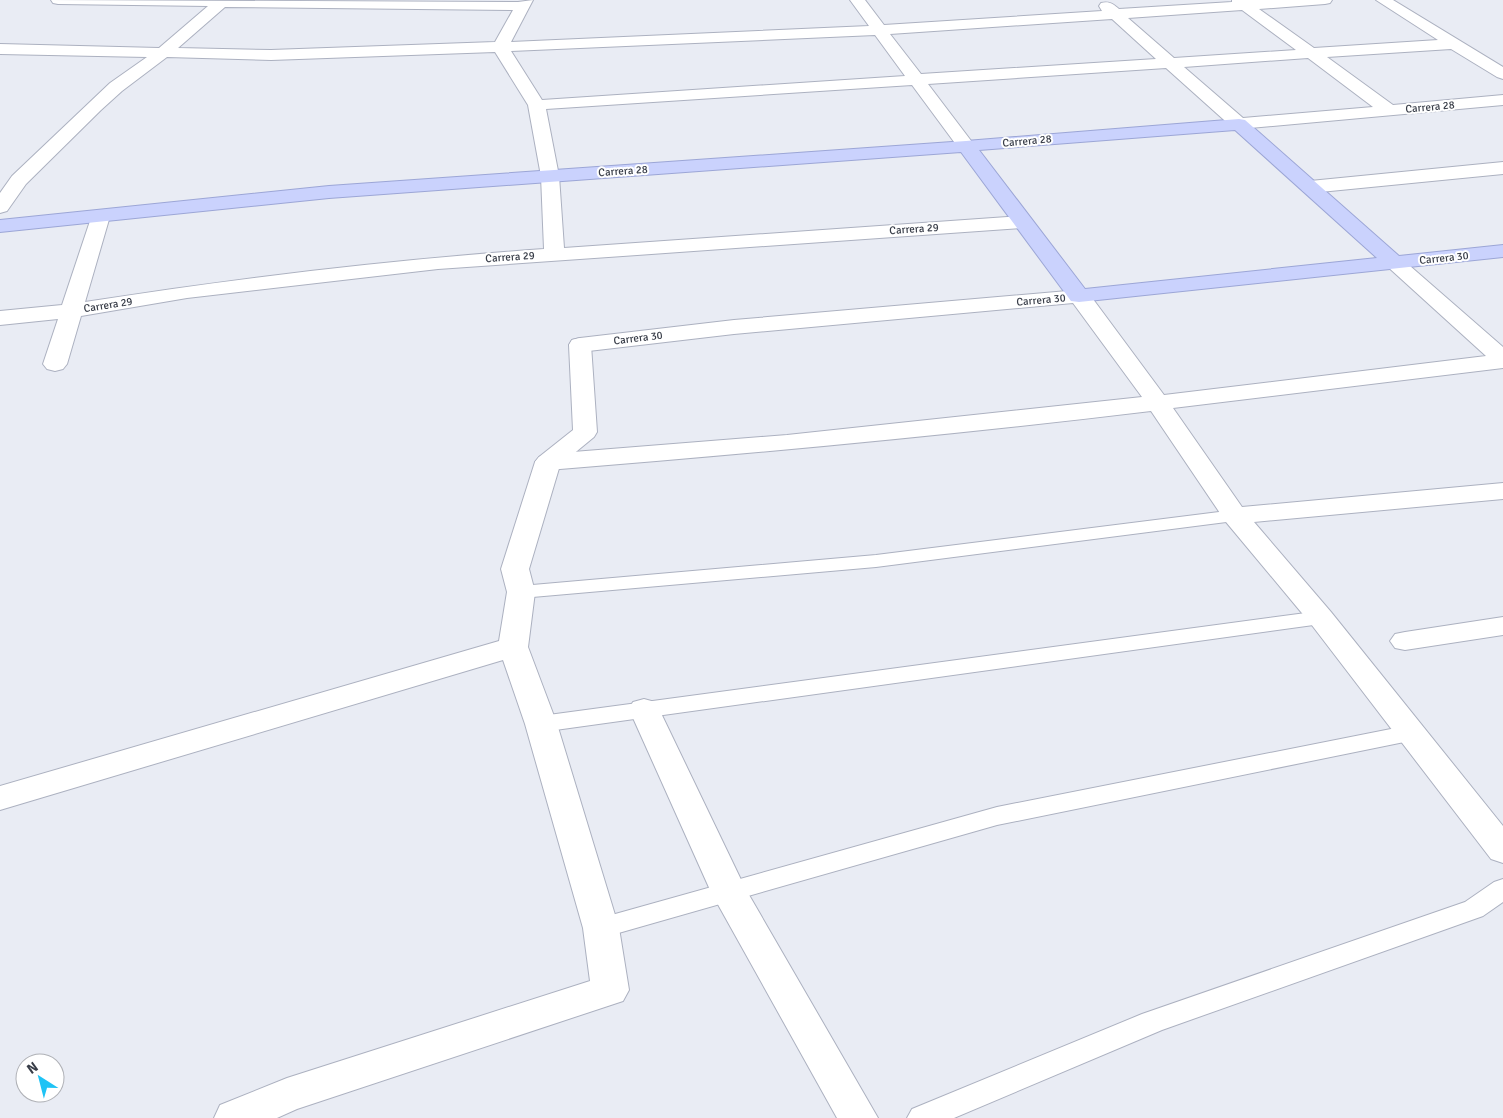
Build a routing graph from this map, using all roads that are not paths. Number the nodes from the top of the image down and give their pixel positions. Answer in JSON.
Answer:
{"nodes":[{"id":1,"x":58,"y":0,"type":"edge"},
{"id":2,"x":857,"y":0,"type":"edge"},
{"id":3,"x":1100,"y":0,"type":"edge"},
{"id":4,"x":1324,"y":0,"type":"edge"},
{"id":5,"x":1383,"y":0,"type":"edge"},
{"id":6,"x":223,"y":1,"type":"edge"},
{"id":7,"x":524,"y":3,"type":"edge"},
{"id":8,"x":1241,"y":3,"type":"edge"},
{"id":9,"x":1114,"y":13,"type":"junction"},
{"id":10,"x":880,"y":30,"type":"junction"},
{"id":11,"x":1452,"y":44,"type":"junction"},
{"id":12,"x":500,"y":47,"type":"junction"},
{"id":13,"x":0,"y":49,"type":"edge"},
{"id":14,"x":164,"y":52,"type":"junction"},
{"id":15,"x":1311,"y":53,"type":"junction"},
{"id":16,"x":1170,"y":63,"type":"junction"},
{"id":17,"x":1503,"y":74,"type":"edge"},
{"id":18,"x":916,"y":79,"type":"junction"},
{"id":19,"x":1503,"y":100,"type":"edge"},
{"id":20,"x":537,"y":105,"type":"junction"},
{"id":21,"x":1389,"y":110,"type":"junction"},
{"id":22,"x":1239,"y":124,"type":"junction"},
{"id":23,"x":966,"y":146,"type":"junction"},
{"id":24,"x":1503,"y":168,"type":"edge"},
{"id":25,"x":550,"y":176,"type":"junction"},
{"id":26,"x":1310,"y":188,"type":"junction"},
{"id":27,"x":0,"y":207,"type":"edge"},
{"id":28,"x":100,"y":216,"type":"junction"},
{"id":29,"x":1022,"y":222,"type":"junction"},
{"id":30,"x":0,"y":226,"type":"edge"},
{"id":31,"x":1503,"y":251,"type":"edge"},
{"id":32,"x":554,"y":254,"type":"junction"},
{"id":33,"x":1395,"y":264,"type":"junction"},
{"id":34,"x":1079,"y":296,"type":"junction"},
{"id":35,"x":70,"y":311,"type":"junction"},
{"id":36,"x":0,"y":318,"type":"edge"},
{"id":37,"x":1503,"y":360,"type":"edge"},
{"id":38,"x":55,"y":364,"type":"dead end"},
{"id":39,"x":1158,"y":403,"type":"junction"},
{"id":40,"x":548,"y":462,"type":"junction"},
{"id":41,"x":1503,"y":491,"type":"edge"},
{"id":42,"x":1235,"y":516,"type":"junction"},
{"id":43,"x":521,"y":592,"type":"junction"},
{"id":44,"x":1321,"y":618,"type":"junction"},
{"id":45,"x":1503,"y":626,"type":"edge"},
{"id":46,"x":1405,"y":641,"type":"dead end"},
{"id":47,"x":513,"y":647,"type":"junction"},
{"id":48,"x":644,"y":710,"type":"junction"},
{"id":49,"x":541,"y":724,"type":"junction"},
{"id":50,"x":1411,"y":733,"type":"junction"},
{"id":51,"x":0,"y":798,"type":"edge"},
{"id":52,"x":1503,"y":850,"type":"edge"},
{"id":53,"x":1503,"y":889,"type":"edge"},
{"id":54,"x":729,"y":892,"type":"junction"},
{"id":55,"x":601,"y":928,"type":"junction"},
{"id":56,"x":234,"y":1118,"type":"edge"},
{"id":57,"x":858,"y":1118,"type":"edge"},
{"id":58,"x":922,"y":1118,"type":"edge"}],
"edges":[{"from":1,"to":6,"type":"street"},
{"from":2,"to":10,"type":"street"},
{"from":3,"to":9,"type":"street"},
{"from":4,"to":8,"type":"street"},
{"from":5,"to":11,"type":"street"},
{"from":6,"to":7,"type":"street"},
{"from":6,"to":14,"type":"street"},
{"from":7,"to":12,"type":"street"},
{"from":8,"to":9,"type":"street"},
{"from":8,"to":15,"type":"street"},
{"from":9,"to":10,"type":"street"},
{"from":9,"to":16,"type":"street"},
{"from":10,"to":12,"type":"street"},
{"from":10,"to":18,"type":"street"},
{"from":11,"to":15,"type":"street"},
{"from":11,"to":17,"type":"street"},
{"from":12,"to":14,"type":"street"},
{"from":12,"to":20,"type":"street"},
{"from":13,"to":14,"type":"street"},
{"from":14,"to":27,"type":"street"},
{"from":15,"to":16,"type":"street"},
{"from":15,"to":21,"type":"street"},
{"from":16,"to":18,"type":"street"},
{"from":16,"to":22,"type":"street"},
{"from":18,"to":20,"type":"street"},
{"from":18,"to":23,"type":"street"},
{"from":19,"to":21,"type":"street","name":"Carrera 28"},
{"from":20,"to":25,"type":"street"},
{"from":21,"to":22,"type":"street","name":"Carrera 28"},
{"from":22,"to":23,"type":"main road","name":"Carrera 28"},
{"from":22,"to":26,"type":"main road"},
{"from":23,"to":25,"type":"main road","name":"Carrera 28"},
{"from":23,"to":29,"type":"main road"},
{"from":24,"to":26,"type":"street"},
{"from":25,"to":28,"type":"main road","name":"Carrera 28"},
{"from":25,"to":32,"type":"street"},
{"from":26,"to":33,"type":"main road"},
{"from":28,"to":30,"type":"main road","name":"Carrera 28"},
{"from":28,"to":35,"type":"street"},
{"from":29,"to":32,"type":"street","name":"Carrera 29"},
{"from":29,"to":34,"type":"main road"},
{"from":31,"to":33,"type":"main road","name":"Carrera 30"},
{"from":32,"to":35,"type":"street","name":"Carrera 29"},
{"from":33,"to":34,"type":"main road","name":"Carrera 30"},
{"from":33,"to":37,"type":"street"},
{"from":34,"to":39,"type":"street"},
{"from":34,"to":40,"type":"street","name":"Carrera 30"},
{"from":35,"to":36,"type":"street","name":"Carrera 29"},
{"from":35,"to":38,"type":"street"},
{"from":37,"to":39,"type":"street"},
{"from":39,"to":40,"type":"street"},
{"from":39,"to":42,"type":"street"},
{"from":40,"to":43,"type":"street"},
{"from":41,"to":42,"type":"street"},
{"from":42,"to":43,"type":"lane"},
{"from":42,"to":44,"type":"street"},
{"from":43,"to":47,"type":"street"},
{"from":44,"to":48,"type":"lane"},
{"from":44,"to":50,"type":"street"},
{"from":45,"to":46,"type":"street"},
{"from":47,"to":49,"type":"street"},
{"from":47,"to":51,"type":"street"},
{"from":48,"to":49,"type":"lane"},
{"from":48,"to":54,"type":"street"},
{"from":49,"to":55,"type":"street"},
{"from":50,"to":52,"type":"street"},
{"from":50,"to":54,"type":"lane"},
{"from":53,"to":58,"type":"lane"},
{"from":54,"to":55,"type":"lane"},
{"from":54,"to":57,"type":"street"},
{"from":55,"to":56,"type":"street"}]}
